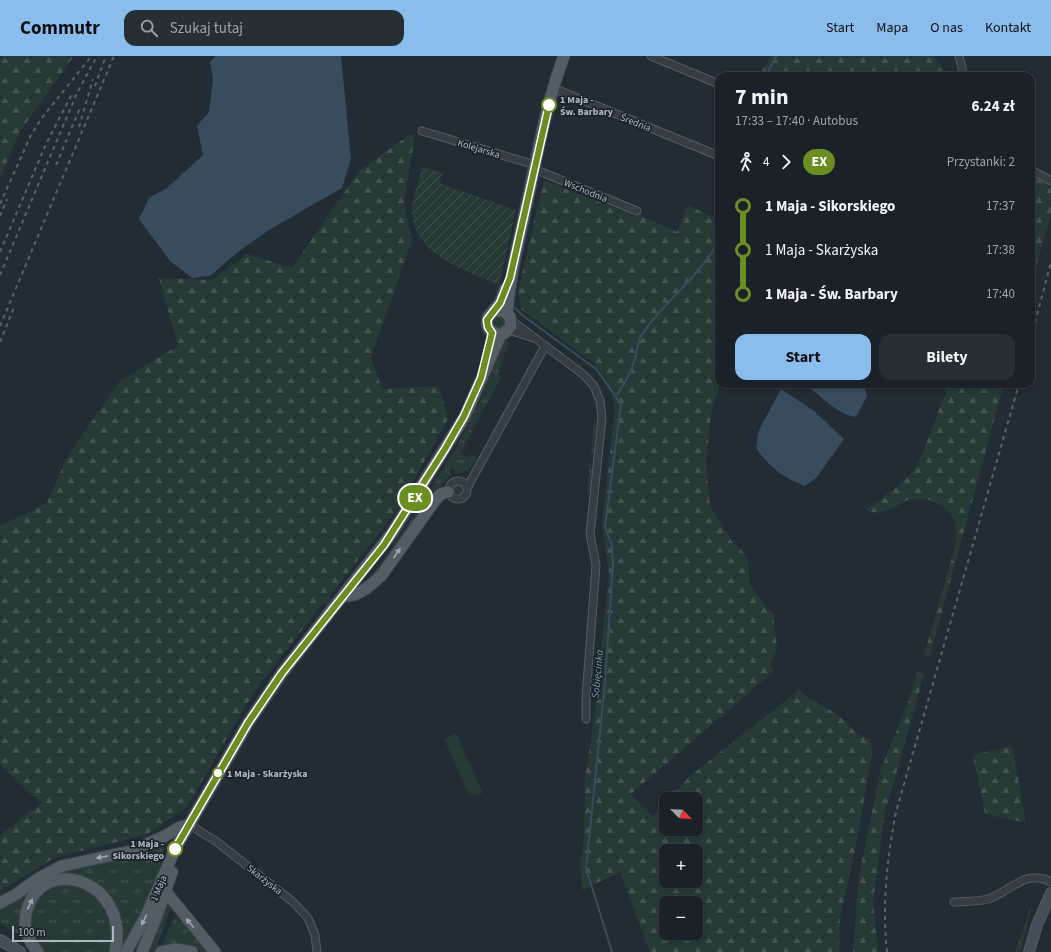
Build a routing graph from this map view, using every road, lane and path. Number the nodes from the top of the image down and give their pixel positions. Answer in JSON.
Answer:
{"nodes":[{"id":1,"x":564,"y":56,"type":"edge"},
{"id":2,"x":651,"y":56,"type":"edge"},
{"id":3,"x":959,"y":56,"type":"edge"},
{"id":4,"x":963,"y":72,"type":"edge"},
{"id":5,"x":715,"y":82,"type":"edge"},
{"id":6,"x":553,"y":88,"type":"junction"},
{"id":7,"x":422,"y":131,"type":"dead end"},
{"id":8,"x":715,"y":154,"type":"edge"},
{"id":9,"x":535,"y":167,"type":"junction"},
{"id":10,"x":1035,"y":172,"type":"edge"},
{"id":11,"x":1051,"y":181,"type":"edge"},
{"id":12,"x":637,"y":211,"type":"dead end"},
{"id":13,"x":510,"y":278,"type":"junction"},
{"id":14,"x":493,"y":312,"type":"junction"},
{"id":15,"x":509,"y":316,"type":"junction"},
{"id":16,"x":500,"y":333,"type":"junction"},
{"id":17,"x":536,"y":339,"type":"junction"},
{"id":18,"x":546,"y":346,"type":"junction"},
{"id":19,"x":476,"y":470,"type":"junction"},
{"id":20,"x":460,"y":480,"type":"junction"},
{"id":21,"x":467,"y":488,"type":"junction"},
{"id":22,"x":448,"y":492,"type":"junction"},
{"id":23,"x":343,"y":596,"type":"junction"},
{"id":24,"x":586,"y":719,"type":"dead end"},
{"id":25,"x":190,"y":825,"type":"junction"},
{"id":26,"x":1051,"y":882,"type":"edge"},
{"id":27,"x":166,"y":892,"type":"junction"},
{"id":28,"x":1051,"y":893,"type":"edge"},
{"id":29,"x":954,"y":902,"type":"dead end"},
{"id":30,"x":0,"y":903,"type":"edge"},
{"id":31,"x":0,"y":940,"type":"edge"},
{"id":32,"x":20,"y":952,"type":"edge"},
{"id":33,"x":38,"y":952,"type":"edge"},
{"id":34,"x":115,"y":952,"type":"edge"},
{"id":35,"x":126,"y":952,"type":"edge"},
{"id":36,"x":142,"y":952,"type":"edge"},
{"id":37,"x":161,"y":952,"type":"edge"},
{"id":38,"x":192,"y":952,"type":"edge"},
{"id":39,"x":215,"y":952,"type":"edge"},
{"id":40,"x":317,"y":952,"type":"edge"},
{"id":41,"x":1029,"y":952,"type":"edge"}],
"edges":[{"from":1,"to":6,"type":"main road"},
{"from":2,"to":5,"type":"street"},
{"from":3,"to":4,"type":"street"},
{"from":6,"to":8,"type":"street","name":"Średnia"},
{"from":6,"to":9,"type":"main road"},
{"from":7,"to":9,"type":"street","name":"Kolejarska"},
{"from":9,"to":12,"type":"street","name":"Wschodnia"},
{"from":9,"to":13,"type":"main road"},
{"from":10,"to":11,"type":"street"},
{"from":13,"to":14,"type":"main road"},
{"from":13,"to":15,"type":"main road"},
{"from":14,"to":15,"type":"main road"},
{"from":14,"to":16,"type":"main road"},
{"from":15,"to":16,"type":"main road"},
{"from":15,"to":17,"type":"street"},
{"from":16,"to":17,"type":"street"},
{"from":16,"to":23,"type":"main road","name":"1 Maja"},
{"from":17,"to":18,"type":"street"},
{"from":18,"to":19,"type":"street"},
{"from":18,"to":24,"type":"street"},
{"from":19,"to":20,"type":"street"},
{"from":19,"to":21,"type":"street"},
{"from":20,"to":21,"type":"street"},
{"from":20,"to":22,"type":"street"},
{"from":21,"to":22,"type":"street"},
{"from":23,"to":22,"type":"main road","one_way":true},
{"from":23,"to":25,"type":"main road","name":"1 Maja"},
{"from":25,"to":27,"type":"main road","name":"1 Maja"},
{"from":25,"to":30,"type":"main road","one_way":true},
{"from":25,"to":35,"type":"main road","name":"1 Maja","one_way":true},
{"from":25,"to":40,"type":"street","name":"Skarżyska"},
{"from":26,"to":29,"type":"street"},
{"from":27,"to":36,"type":"main road","name":"1 Maja"},
{"from":39,"to":27,"type":"main road","one_way":true},
{"from":28,"to":41,"type":"street"},
{"from":31,"to":32,"type":"street"},
{"from":33,"to":34,"type":"main road","one_way":true},
{"from":37,"to":38,"type":"main road"}]}
